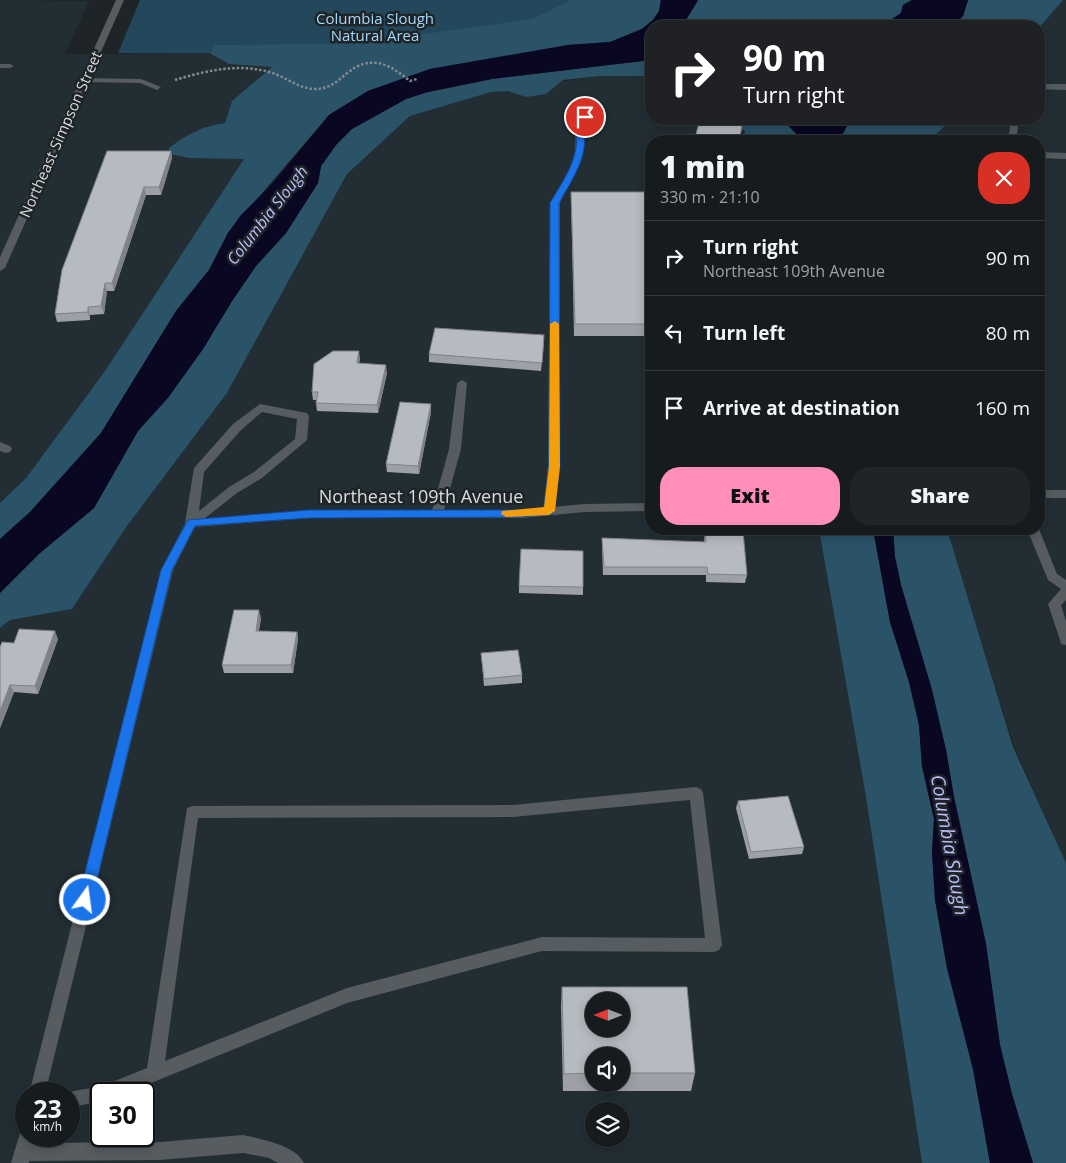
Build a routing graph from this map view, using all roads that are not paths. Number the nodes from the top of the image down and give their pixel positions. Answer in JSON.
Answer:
{"nodes":[{"id":1,"x":120,"y":0,"type":"edge"},
{"id":2,"x":0,"y":66,"type":"edge"},
{"id":3,"x":10,"y":66,"type":"dead end"},
{"id":4,"x":84,"y":80,"type":"junction"},
{"id":5,"x":157,"y":87,"type":"road end"},
{"id":6,"x":1045,"y":87,"type":"edge"},
{"id":7,"x":1066,"y":87,"type":"edge"},
{"id":8,"x":585,"y":117,"type":"dead end"},
{"id":9,"x":1045,"y":155,"type":"edge"},
{"id":10,"x":1066,"y":156,"type":"edge"},
{"id":11,"x":4,"y":252,"type":"edge"},
{"id":12,"x":0,"y":268,"type":"edge"},
{"id":13,"x":462,"y":384,"type":"dead end"},
{"id":14,"x":1045,"y":494,"type":"edge"},
{"id":15,"x":1066,"y":494,"type":"edge"},
{"id":16,"x":645,"y":507,"type":"edge"},
{"id":17,"x":549,"y":511,"type":"junction"},
{"id":18,"x":437,"y":514,"type":"junction"},
{"id":19,"x":192,"y":523,"type":"junction"},
{"id":20,"x":1035,"y":535,"type":"edge"},
{"id":21,"x":1066,"y":586,"type":"edge"},
{"id":22,"x":1066,"y":592,"type":"edge"},
{"id":23,"x":1066,"y":640,"type":"edge"},
{"id":24,"x":155,"y":1072,"type":"junction"},
{"id":25,"x":40,"y":1082,"type":"edge"},
{"id":26,"x":131,"y":1082,"type":"edge"},
{"id":27,"x":23,"y":1151,"type":"edge"},
{"id":28,"x":296,"y":1163,"type":"edge"}],
"edges":[{"from":1,"to":4,"type":"street","name":"Northeast Simpson Street"},
{"from":2,"to":3,"type":"street"},
{"from":4,"to":5,"type":"street"},
{"from":4,"to":11,"type":"street","name":"Northeast Simpson Street"},
{"from":6,"to":7,"type":"street"},
{"from":8,"to":17,"type":"street"},
{"from":9,"to":10,"type":"street"},
{"from":11,"to":12,"type":"street","name":"Northeast Simpson Street"},
{"from":13,"to":18,"type":"street"},
{"from":14,"to":15,"type":"street"},
{"from":16,"to":17,"type":"street","name":"Northeast 109th Avenue"},
{"from":17,"to":18,"type":"street","name":"Northeast 109th Avenue"},
{"from":18,"to":19,"type":"street","name":"Northeast 109th Avenue"},
{"from":19,"to":19,"type":"street"},
{"from":19,"to":25,"type":"street"},
{"from":20,"to":21,"type":"street"},
{"from":22,"to":23,"type":"street"},
{"from":24,"to":24,"type":"street"},
{"from":24,"to":26,"type":"street"},
{"from":27,"to":28,"type":"street"}]}
